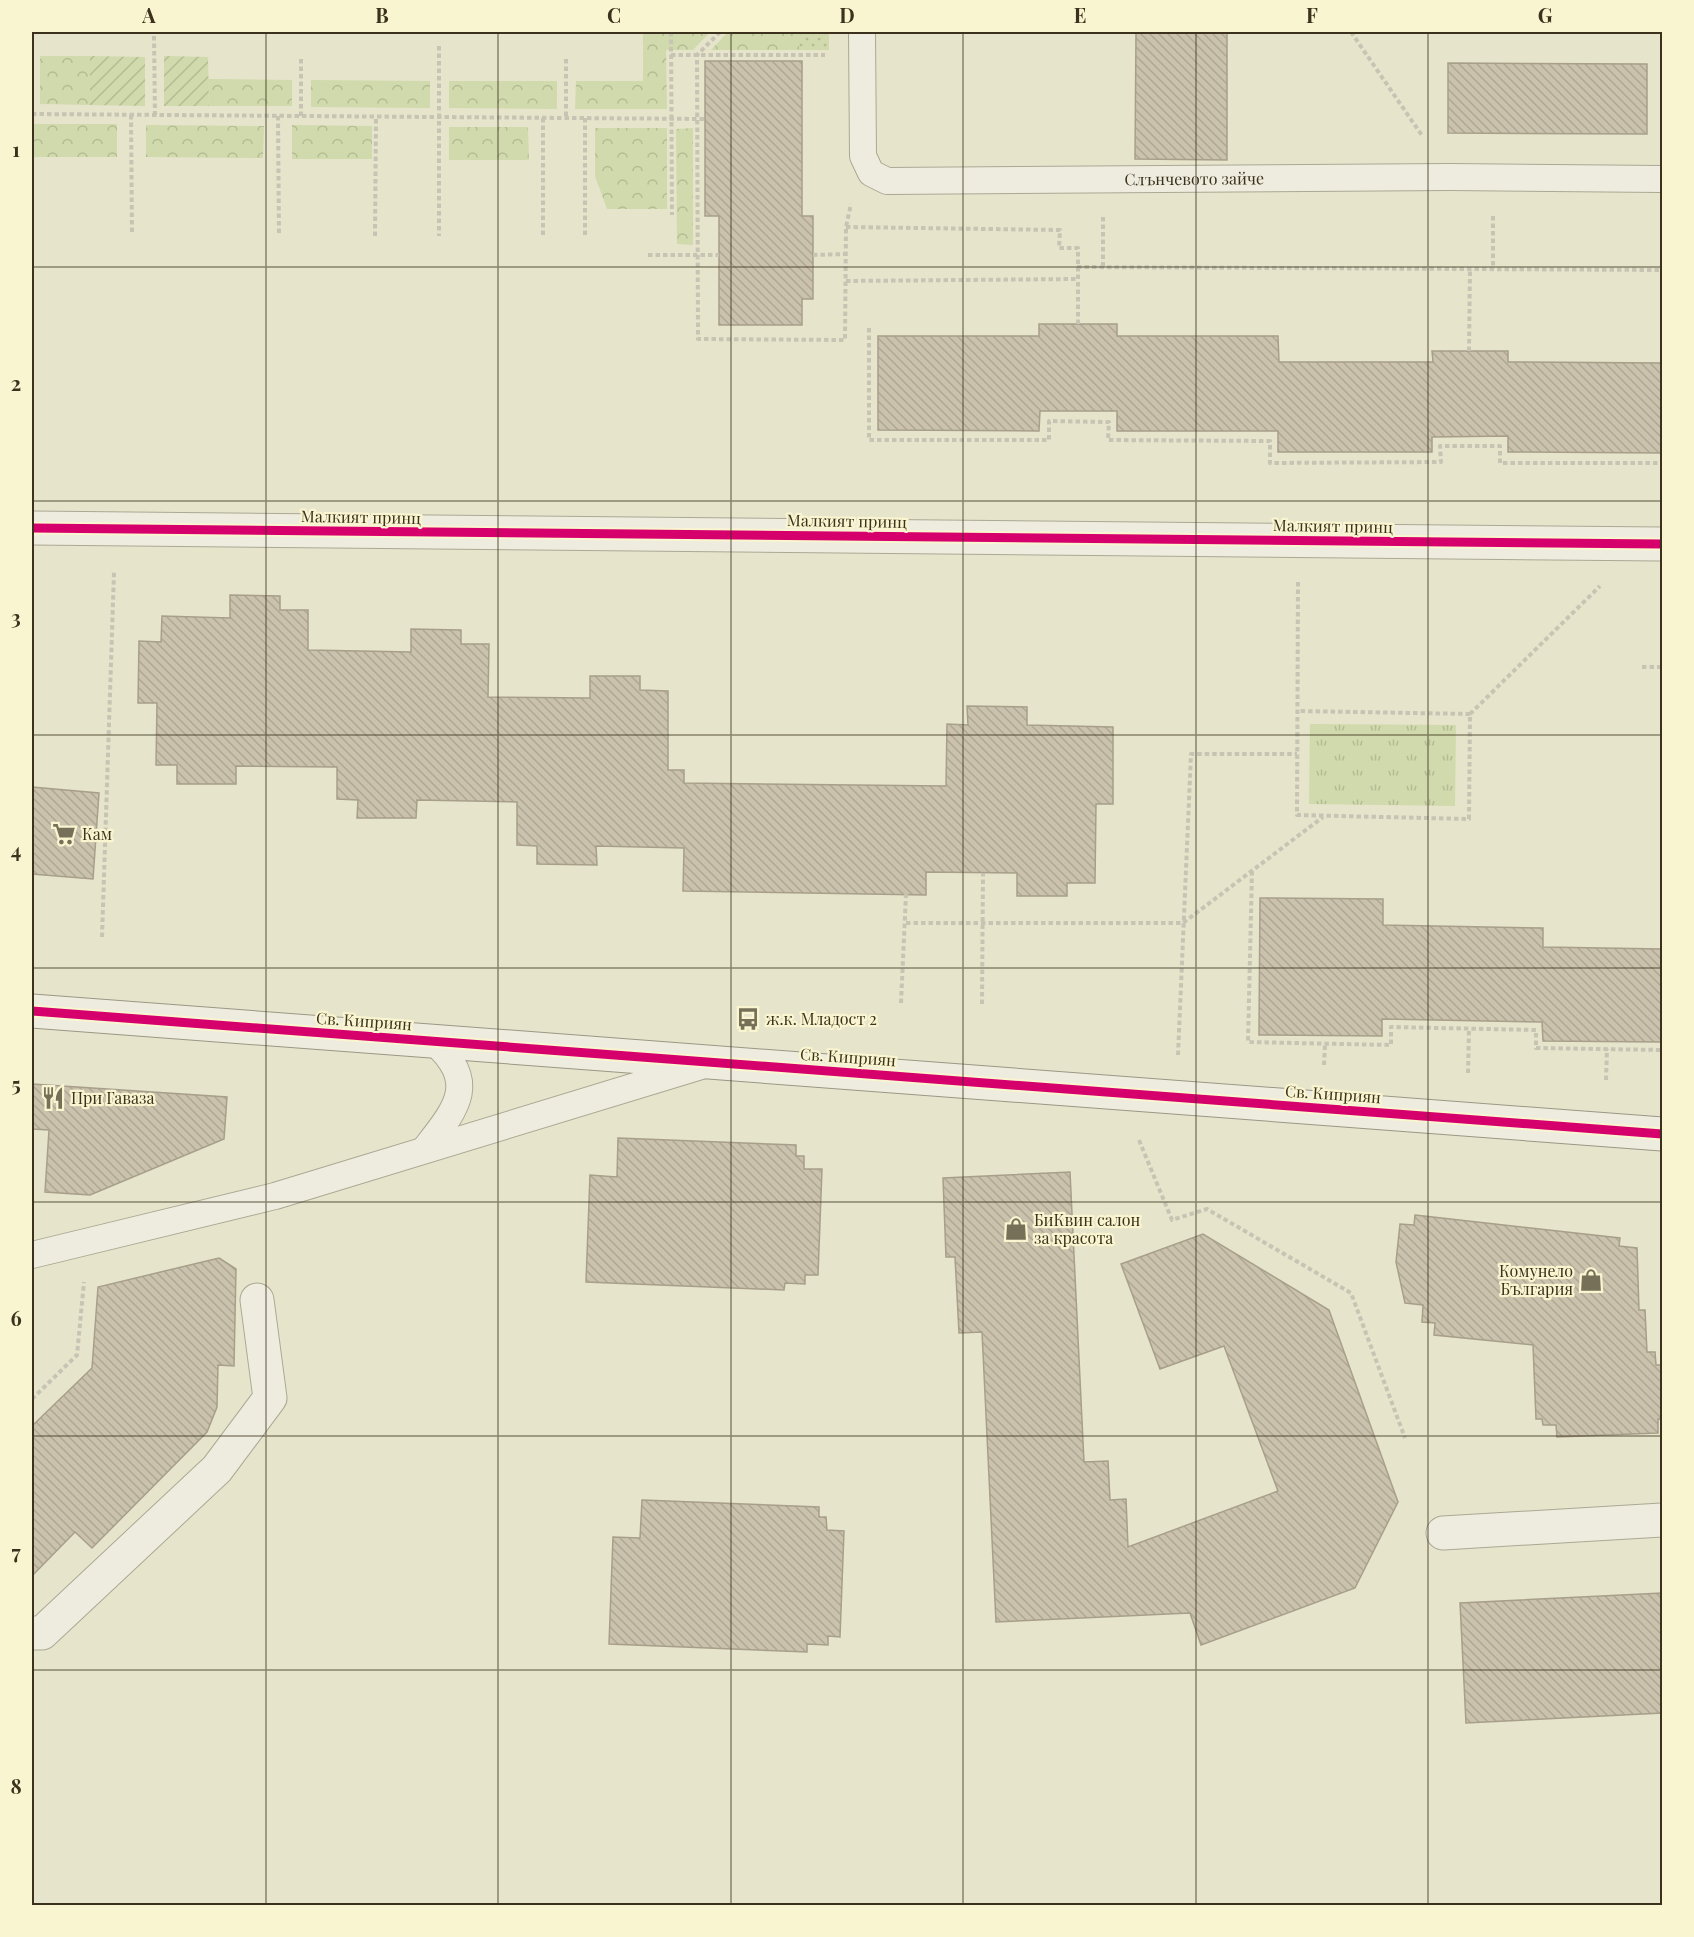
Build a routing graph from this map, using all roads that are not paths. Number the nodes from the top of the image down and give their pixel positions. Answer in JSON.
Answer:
{"nodes":[{"id":1,"x":862,"y":43,"type":"edge"},
{"id":2,"x":1662,"y":179,"type":"edge"},
{"id":3,"x":32,"y":528,"type":"edge"},
{"id":4,"x":1653,"y":544,"type":"edge"},
{"id":5,"x":32,"y":1011,"type":"edge"},
{"id":6,"x":433,"y":1041,"type":"junction"},
{"id":7,"x":712,"y":1063,"type":"junction"},
{"id":8,"x":1662,"y":1134,"type":"edge"},
{"id":9,"x":424,"y":1150,"type":"junction"},
{"id":10,"x":32,"y":1255,"type":"edge"},
{"id":11,"x":257,"y":1299,"type":"dead end"},
{"id":12,"x":1662,"y":1520,"type":"edge"},
{"id":13,"x":1443,"y":1533,"type":"dead end"},
{"id":14,"x":32,"y":1633,"type":"edge"}],
"edges":[{"from":1,"to":2,"type":"lane","name":"Слънчевото зайче"},
{"from":3,"to":4,"type":"street","name":"Малкият принц"},
{"from":5,"to":6,"type":"street","name":"Св. Киприян"},
{"from":6,"to":7,"type":"street","name":"Св. Киприян"},
{"from":6,"to":9,"type":"lane"},
{"from":7,"to":8,"type":"street","name":"Св. Киприян"},
{"from":7,"to":9,"type":"lane"},
{"from":9,"to":10,"type":"lane"},
{"from":11,"to":14,"type":"street"},
{"from":12,"to":13,"type":"street"}]}
